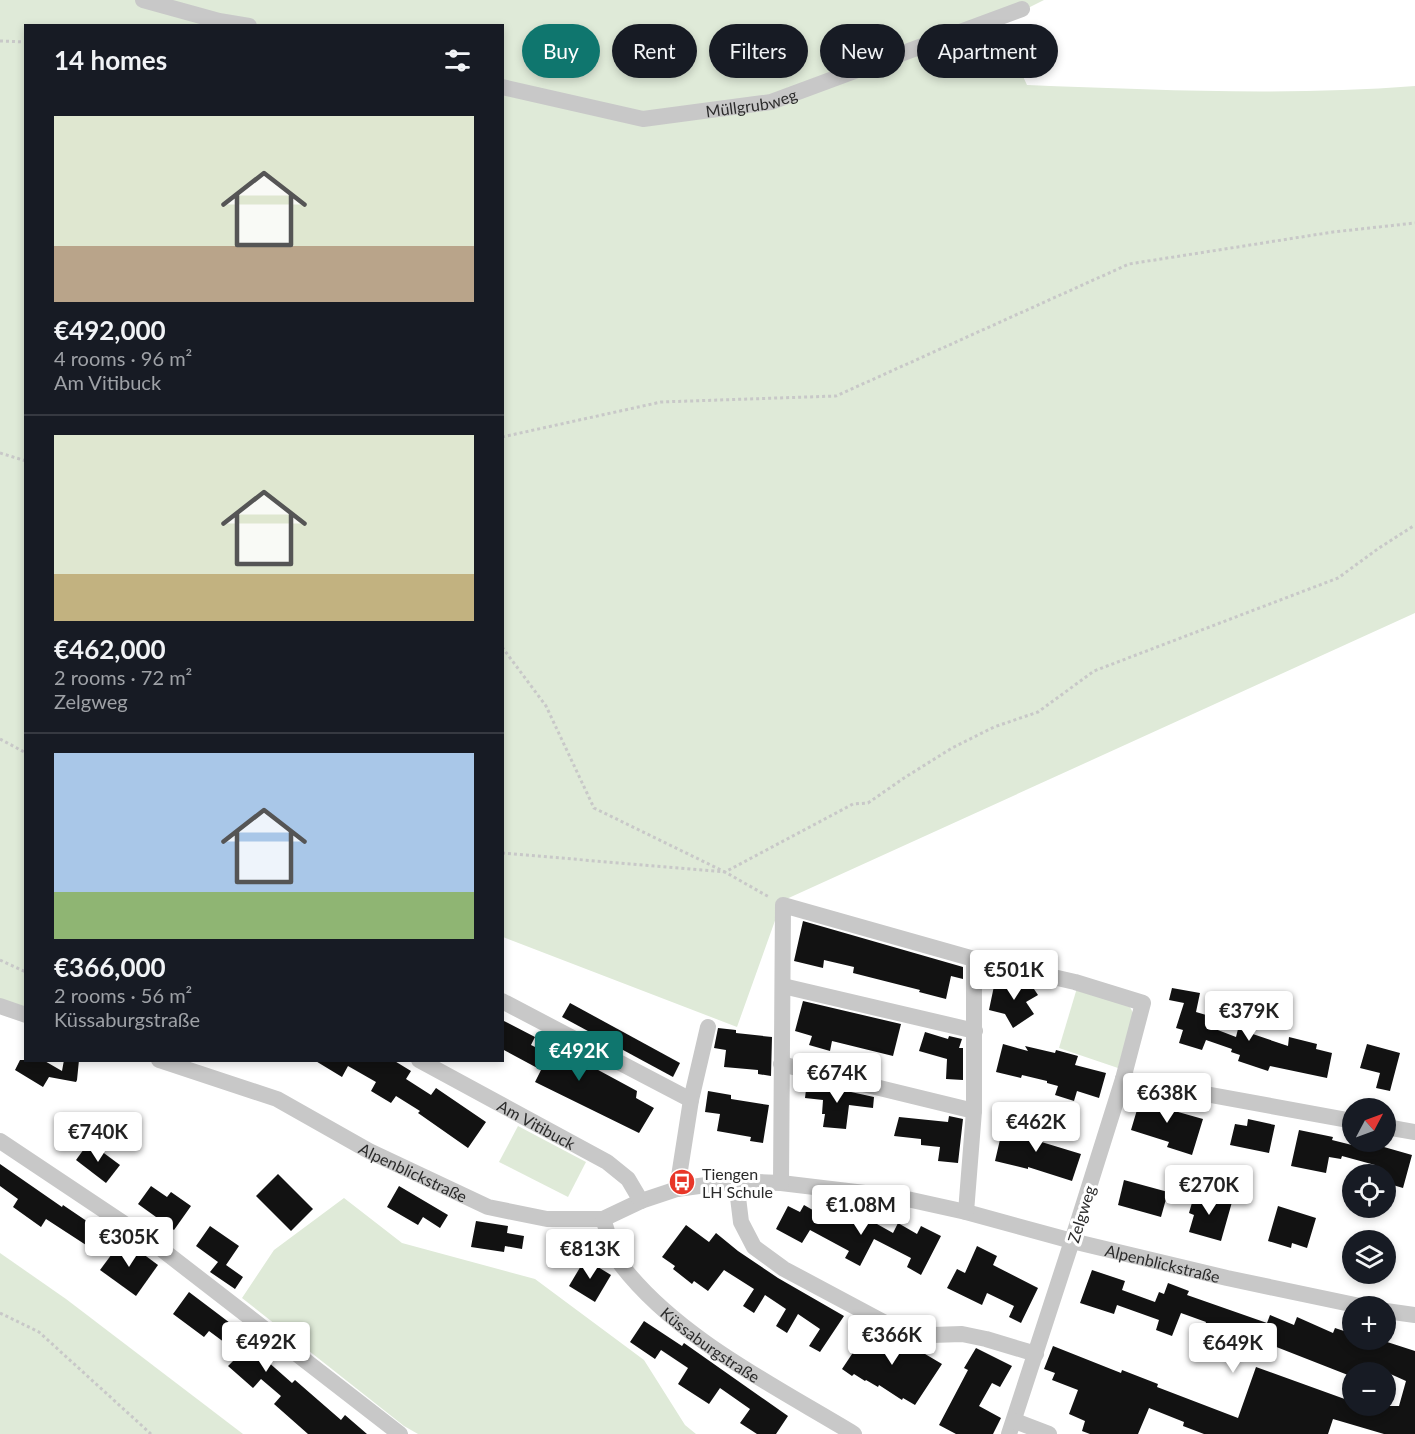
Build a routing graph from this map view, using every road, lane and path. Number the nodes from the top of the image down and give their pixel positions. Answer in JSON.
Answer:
{"nodes":[{"id":1,"x":143,"y":0,"type":"edge"},
{"id":2,"x":1022,"y":9,"type":"dead end"},
{"id":3,"x":237,"y":24,"type":"edge"},
{"id":4,"x":0,"y":41,"type":"edge"},
{"id":5,"x":24,"y":42,"type":"edge"},
{"id":6,"x":504,"y":87,"type":"edge"},
{"id":7,"x":1415,"y":223,"type":"edge"},
{"id":8,"x":504,"y":437,"type":"edge"},
{"id":9,"x":0,"y":453,"type":"edge"},
{"id":10,"x":24,"y":460,"type":"edge"},
{"id":11,"x":1415,"y":525,"type":"edge"},
{"id":12,"x":504,"y":650,"type":"edge"},
{"id":13,"x":0,"y":739,"type":"edge"},
{"id":14,"x":24,"y":752,"type":"edge"},
{"id":15,"x":504,"y":853,"type":"edge"},
{"id":16,"x":724,"y":872,"type":"junction"},
{"id":17,"x":783,"y":905,"type":"junction"},
{"id":18,"x":974,"y":959,"type":"junction"},
{"id":19,"x":0,"y":960,"type":"edge"},
{"id":20,"x":24,"y":971,"type":"edge"},
{"id":21,"x":783,"y":986,"type":"junction"},
{"id":22,"x":504,"y":1002,"type":"edge"},
{"id":23,"x":0,"y":1006,"type":"edge"},
{"id":24,"x":24,"y":1014,"type":"edge"},
{"id":25,"x":708,"y":1027,"type":"dead end"},
{"id":26,"x":975,"y":1031,"type":"junction"},
{"id":27,"x":165,"y":1062,"type":"edge"},
{"id":28,"x":423,"y":1062,"type":"edge"},
{"id":29,"x":782,"y":1064,"type":"junction"},
{"id":30,"x":1123,"y":1079,"type":"junction"},
{"id":31,"x":691,"y":1100,"type":"junction"},
{"id":32,"x":974,"y":1111,"type":"junction"},
{"id":33,"x":1342,"y":1119,"type":"edge"},
{"id":34,"x":1396,"y":1129,"type":"edge"},
{"id":35,"x":1415,"y":1132,"type":"edge"},
{"id":36,"x":0,"y":1141,"type":"edge"},
{"id":37,"x":736,"y":1181,"type":"junction"},
{"id":38,"x":781,"y":1183,"type":"junction"},
{"id":39,"x":677,"y":1189,"type":"junction"},
{"id":40,"x":641,"y":1201,"type":"junction"},
{"id":41,"x":966,"y":1212,"type":"junction"},
{"id":42,"x":603,"y":1219,"type":"junction"},
{"id":43,"x":1072,"y":1241,"type":"junction"},
{"id":44,"x":1342,"y":1302,"type":"edge"},
{"id":45,"x":0,"y":1312,"type":"edge"},
{"id":46,"x":1396,"y":1312,"type":"edge"},
{"id":47,"x":1415,"y":1315,"type":"edge"},
{"id":48,"x":1036,"y":1354,"type":"junction"},
{"id":49,"x":1012,"y":1428,"type":"edge"},
{"id":50,"x":151,"y":1434,"type":"edge"},
{"id":51,"x":400,"y":1434,"type":"edge"},
{"id":52,"x":854,"y":1434,"type":"edge"},
{"id":53,"x":1049,"y":1434,"type":"edge"}],
"edges":[{"from":1,"to":3,"type":"street"},
{"from":2,"to":6,"type":"street","name":"Müllgrubweg"},
{"from":4,"to":5,"type":"path"},
{"from":7,"to":8,"type":"path"},
{"from":9,"to":10,"type":"path"},
{"from":11,"to":16,"type":"path"},
{"from":12,"to":16,"type":"path"},
{"from":13,"to":14,"type":"path"},
{"from":15,"to":16,"type":"path"},
{"from":16,"to":17,"type":"path"},
{"from":17,"to":18,"type":"street"},
{"from":17,"to":21,"type":"street"},
{"from":18,"to":26,"type":"street"},
{"from":18,"to":30,"type":"street"},
{"from":19,"to":20,"type":"path"},
{"from":21,"to":26,"type":"street"},
{"from":21,"to":29,"type":"street"},
{"from":22,"to":31,"type":"street"},
{"from":23,"to":24,"type":"street"},
{"from":25,"to":31,"type":"street"},
{"from":26,"to":32,"type":"street"},
{"from":27,"to":42,"type":"street","name":"Alpenblickstraße"},
{"from":28,"to":40,"type":"street","name":"Am Vitibuck"},
{"from":29,"to":32,"type":"street"},
{"from":29,"to":38,"type":"street"},
{"from":30,"to":33,"type":"street"},
{"from":30,"to":43,"type":"street","name":"Zelgweg"},
{"from":31,"to":39,"type":"street"},
{"from":32,"to":41,"type":"street"},
{"from":34,"to":35,"type":"street"},
{"from":36,"to":51,"type":"street"},
{"from":37,"to":38,"type":"street","name":"Alpenblickstraße"},
{"from":37,"to":39,"type":"street","name":"Alpenblickstraße"},
{"from":37,"to":48,"type":"street"},
{"from":38,"to":41,"type":"street","name":"Alpenblickstraße"},
{"from":39,"to":40,"type":"street","name":"Alpenblickstraße"},
{"from":40,"to":42,"type":"street","name":"Alpenblickstraße"},
{"from":41,"to":43,"type":"street","name":"Alpenblickstraße"},
{"from":42,"to":52,"type":"street","name":"Küssaburgstraße"},
{"from":43,"to":44,"type":"street","name":"Alpenblickstraße"},
{"from":43,"to":48,"type":"street","name":"Zelgweg"},
{"from":45,"to":50,"type":"path"},
{"from":46,"to":47,"type":"street"},
{"from":48,"to":49,"type":"street","name":"Zelgweg"},
{"from":49,"to":53,"type":"street"}]}
